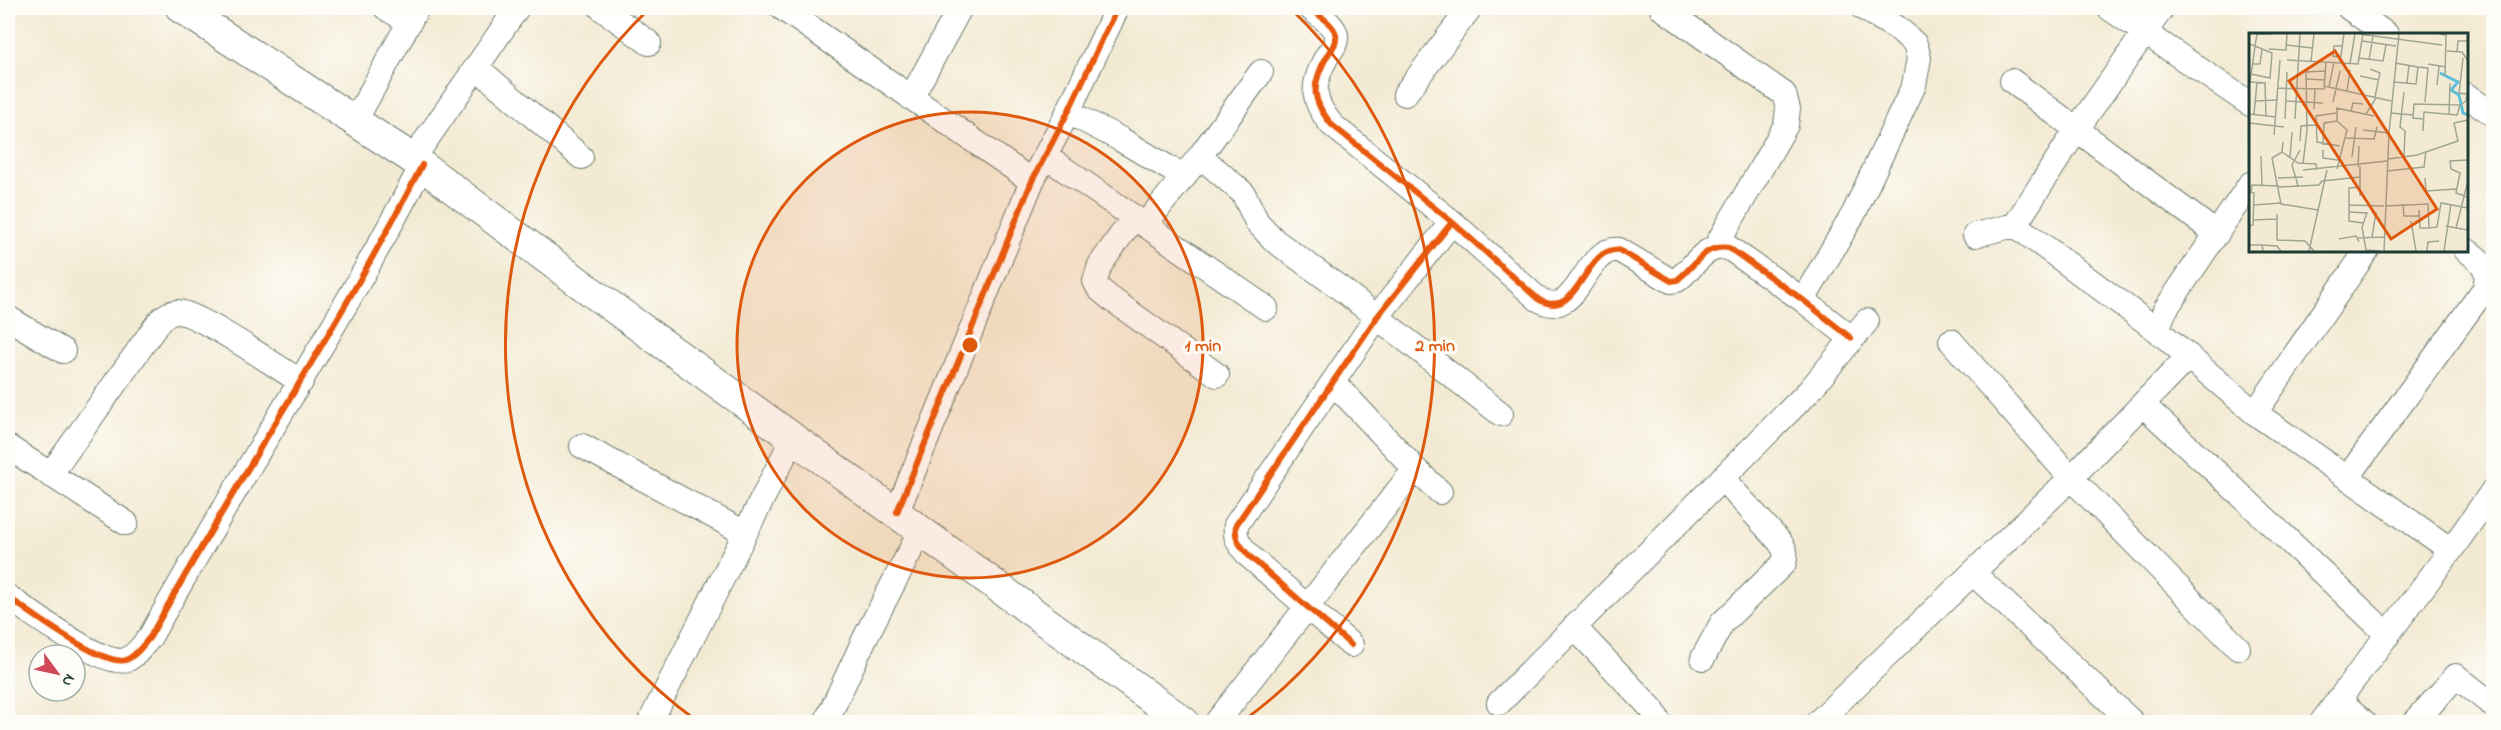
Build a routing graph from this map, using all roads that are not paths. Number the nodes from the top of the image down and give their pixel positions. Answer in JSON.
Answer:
{"nodes":[{"id":1,"x":181,"y":8,"type":"edge"},
{"id":2,"x":386,"y":8,"type":"edge"},
{"id":3,"x":517,"y":8,"type":"edge"},
{"id":4,"x":601,"y":8,"type":"edge"},
{"id":5,"x":782,"y":8,"type":"edge"},
{"id":6,"x":960,"y":8,"type":"edge"},
{"id":7,"x":1117,"y":8,"type":"edge"},
{"id":8,"x":1310,"y":8,"type":"edge"},
{"id":9,"x":1470,"y":8,"type":"edge"},
{"id":10,"x":1662,"y":8,"type":"edge"},
{"id":11,"x":1863,"y":8,"type":"edge"},
{"id":12,"x":2109,"y":8,"type":"edge"},
{"id":13,"x":2162,"y":8,"type":"edge"},
{"id":14,"x":413,"y":15,"type":"edge"},
{"id":15,"x":817,"y":17,"type":"edge"},
{"id":16,"x":2145,"y":32,"type":"junction"},
{"id":17,"x":649,"y":43,"type":"dead end"},
{"id":18,"x":476,"y":68,"type":"junction"},
{"id":19,"x":1261,"y":72,"type":"dead end"},
{"id":20,"x":2012,"y":81,"type":"dead end"},
{"id":21,"x":1405,"y":94,"type":"dead end"},
{"id":22,"x":2468,"y":96,"type":"edge"},
{"id":23,"x":911,"y":98,"type":"junction"},
{"id":24,"x":2249,"y":103,"type":"edge"},
{"id":25,"x":1068,"y":112,"type":"junction"},
{"id":26,"x":2493,"y":115,"type":"edge"},
{"id":27,"x":356,"y":121,"type":"junction"},
{"id":28,"x":2077,"y":129,"type":"junction"},
{"id":29,"x":1045,"y":156,"type":"junction"},
{"id":30,"x":1200,"y":156,"type":"junction"},
{"id":31,"x":581,"y":157,"type":"dead end"},
{"id":32,"x":417,"y":162,"type":"junction"},
{"id":33,"x":1184,"y":177,"type":"junction"},
{"id":34,"x":1032,"y":181,"type":"junction"},
{"id":35,"x":2249,"y":186,"type":"edge"},
{"id":36,"x":1139,"y":221,"type":"junction"},
{"id":37,"x":1452,"y":222,"type":"junction"},
{"id":38,"x":2015,"y":225,"type":"junction"},
{"id":39,"x":2217,"y":234,"type":"junction"},
{"id":40,"x":1975,"y":235,"type":"dead end"},
{"id":41,"x":1716,"y":246,"type":"junction"},
{"id":42,"x":2366,"y":252,"type":"edge"},
{"id":43,"x":2468,"y":252,"type":"edge"},
{"id":44,"x":1803,"y":300,"type":"junction"},
{"id":45,"x":1266,"y":308,"type":"dead end"},
{"id":46,"x":1377,"y":317,"type":"junction"},
{"id":47,"x":8,"y":318,"type":"edge"},
{"id":48,"x":2157,"y":330,"type":"junction"},
{"id":49,"x":1951,"y":341,"type":"dead end"},
{"id":50,"x":63,"y":351,"type":"dead end"},
{"id":51,"x":2189,"y":356,"type":"junction"},
{"id":52,"x":1217,"y":375,"type":"dead end"},
{"id":53,"x":301,"y":382,"type":"junction"},
{"id":54,"x":1334,"y":383,"type":"junction"},
{"id":55,"x":2143,"y":405,"type":"junction"},
{"id":56,"x":2255,"y":413,"type":"junction"},
{"id":57,"x":1501,"y":414,"type":"dead end"},
{"id":58,"x":793,"y":438,"type":"junction"},
{"id":59,"x":582,"y":446,"type":"dead end"},
{"id":60,"x":8,"y":447,"type":"edge"},
{"id":61,"x":1415,"y":469,"type":"junction"},
{"id":62,"x":50,"y":475,"type":"junction"},
{"id":63,"x":2348,"y":477,"type":"junction"},
{"id":64,"x":1722,"y":478,"type":"junction"},
{"id":65,"x":2071,"y":478,"type":"junction"},
{"id":66,"x":2493,"y":489,"type":"edge"},
{"id":67,"x":1440,"y":492,"type":"dead end"},
{"id":68,"x":897,"y":512,"type":"junction"},
{"id":69,"x":126,"y":523,"type":"dead end"},
{"id":70,"x":921,"y":530,"type":"junction"},
{"id":71,"x":745,"y":533,"type":"junction"},
{"id":72,"x":2451,"y":550,"type":"junction"},
{"id":73,"x":1973,"y":573,"type":"junction"},
{"id":74,"x":8,"y":597,"type":"edge"},
{"id":75,"x":1307,"y":606,"type":"junction"},
{"id":76,"x":1574,"y":627,"type":"junction"},
{"id":77,"x":2388,"y":635,"type":"junction"},
{"id":78,"x":1351,"y":645,"type":"dead end"},
{"id":79,"x":2238,"y":648,"type":"dead end"},
{"id":80,"x":1703,"y":658,"type":"dead end"},
{"id":81,"x":2339,"y":700,"type":"junction"},
{"id":82,"x":1498,"y":703,"type":"dead end"},
{"id":83,"x":2493,"y":706,"type":"edge"},
{"id":84,"x":650,"y":723,"type":"edge"},
{"id":85,"x":826,"y":723,"type":"edge"},
{"id":86,"x":1184,"y":723,"type":"edge"},
{"id":87,"x":1217,"y":723,"type":"edge"},
{"id":88,"x":1659,"y":723,"type":"edge"},
{"id":89,"x":1818,"y":723,"type":"edge"},
{"id":90,"x":2132,"y":723,"type":"edge"},
{"id":91,"x":2322,"y":723,"type":"edge"},
{"id":92,"x":2364,"y":723,"type":"edge"},
{"id":93,"x":2415,"y":723,"type":"edge"}],
"edges":[{"from":1,"to":27,"type":"main road"},
{"from":2,"to":14,"type":"street"},
{"from":3,"to":18,"type":"street"},
{"from":4,"to":17,"type":"street"},
{"from":5,"to":15,"type":"street"},
{"from":6,"to":23,"type":"street"},
{"from":7,"to":25,"type":"street"},
{"from":8,"to":37,"type":"street"},
{"from":9,"to":21,"type":"street"},
{"from":10,"to":41,"type":"street"},
{"from":11,"to":44,"type":"street"},
{"from":12,"to":16,"type":"street"},
{"from":13,"to":16,"type":"street"},
{"from":14,"to":27,"type":"street"},
{"from":15,"to":23,"type":"street"},
{"from":16,"to":24,"type":"street"},
{"from":16,"to":28,"type":"street"},
{"from":18,"to":31,"type":"street"},
{"from":18,"to":32,"type":"street"},
{"from":19,"to":30,"type":"street"},
{"from":20,"to":28,"type":"street"},
{"from":22,"to":26,"type":"street"},
{"from":23,"to":34,"type":"street"},
{"from":25,"to":29,"type":"street"},
{"from":25,"to":33,"type":"street"},
{"from":27,"to":32,"type":"main road"},
{"from":28,"to":38,"type":"street"},
{"from":28,"to":39,"type":"street"},
{"from":29,"to":34,"type":"street"},
{"from":29,"to":36,"type":"street"},
{"from":30,"to":33,"type":"street"},
{"from":30,"to":46,"type":"street"},
{"from":32,"to":53,"type":"street"},
{"from":32,"to":58,"type":"main road"},
{"from":33,"to":36,"type":"street"},
{"from":34,"to":68,"type":"street"},
{"from":35,"to":39,"type":"street"},
{"from":36,"to":45,"type":"street"},
{"from":36,"to":52,"type":"street"},
{"from":37,"to":41,"type":"street"},
{"from":37,"to":46,"type":"street"},
{"from":38,"to":40,"type":"street"},
{"from":38,"to":48,"type":"street"},
{"from":39,"to":48,"type":"street"},
{"from":41,"to":44,"type":"street"},
{"from":42,"to":56,"type":"street"},
{"from":43,"to":63,"type":"street"},
{"from":44,"to":64,"type":"street"},
{"from":46,"to":54,"type":"street"},
{"from":46,"to":57,"type":"street"},
{"from":47,"to":50,"type":"street"},
{"from":48,"to":51,"type":"street"},
{"from":49,"to":65,"type":"street"},
{"from":51,"to":55,"type":"street"},
{"from":51,"to":56,"type":"street"},
{"from":53,"to":62,"type":"street"},
{"from":53,"to":74,"type":"street"},
{"from":54,"to":61,"type":"street"},
{"from":54,"to":75,"type":"street"},
{"from":55,"to":65,"type":"street"},
{"from":55,"to":77,"type":"street"},
{"from":56,"to":63,"type":"street"},
{"from":58,"to":68,"type":"main road"},
{"from":58,"to":71,"type":"street"},
{"from":59,"to":71,"type":"street"},
{"from":60,"to":62,"type":"street"},
{"from":61,"to":67,"type":"street"},
{"from":61,"to":75,"type":"street"},
{"from":62,"to":69,"type":"street"},
{"from":63,"to":72,"type":"street"},
{"from":64,"to":76,"type":"street"},
{"from":64,"to":80,"type":"street"},
{"from":65,"to":73,"type":"street"},
{"from":65,"to":79,"type":"street"},
{"from":66,"to":72,"type":"street"},
{"from":68,"to":70,"type":"main road"},
{"from":70,"to":85,"type":"street"},
{"from":70,"to":86,"type":"main road"},
{"from":71,"to":84,"type":"street"},
{"from":72,"to":77,"type":"street"},
{"from":73,"to":89,"type":"street"},
{"from":73,"to":90,"type":"street"},
{"from":75,"to":78,"type":"street"},
{"from":75,"to":87,"type":"street"},
{"from":76,"to":82,"type":"street"},
{"from":76,"to":88,"type":"street"},
{"from":77,"to":81,"type":"street"},
{"from":81,"to":91,"type":"street"},
{"from":81,"to":92,"type":"street"},
{"from":83,"to":93,"type":"street"}]}
